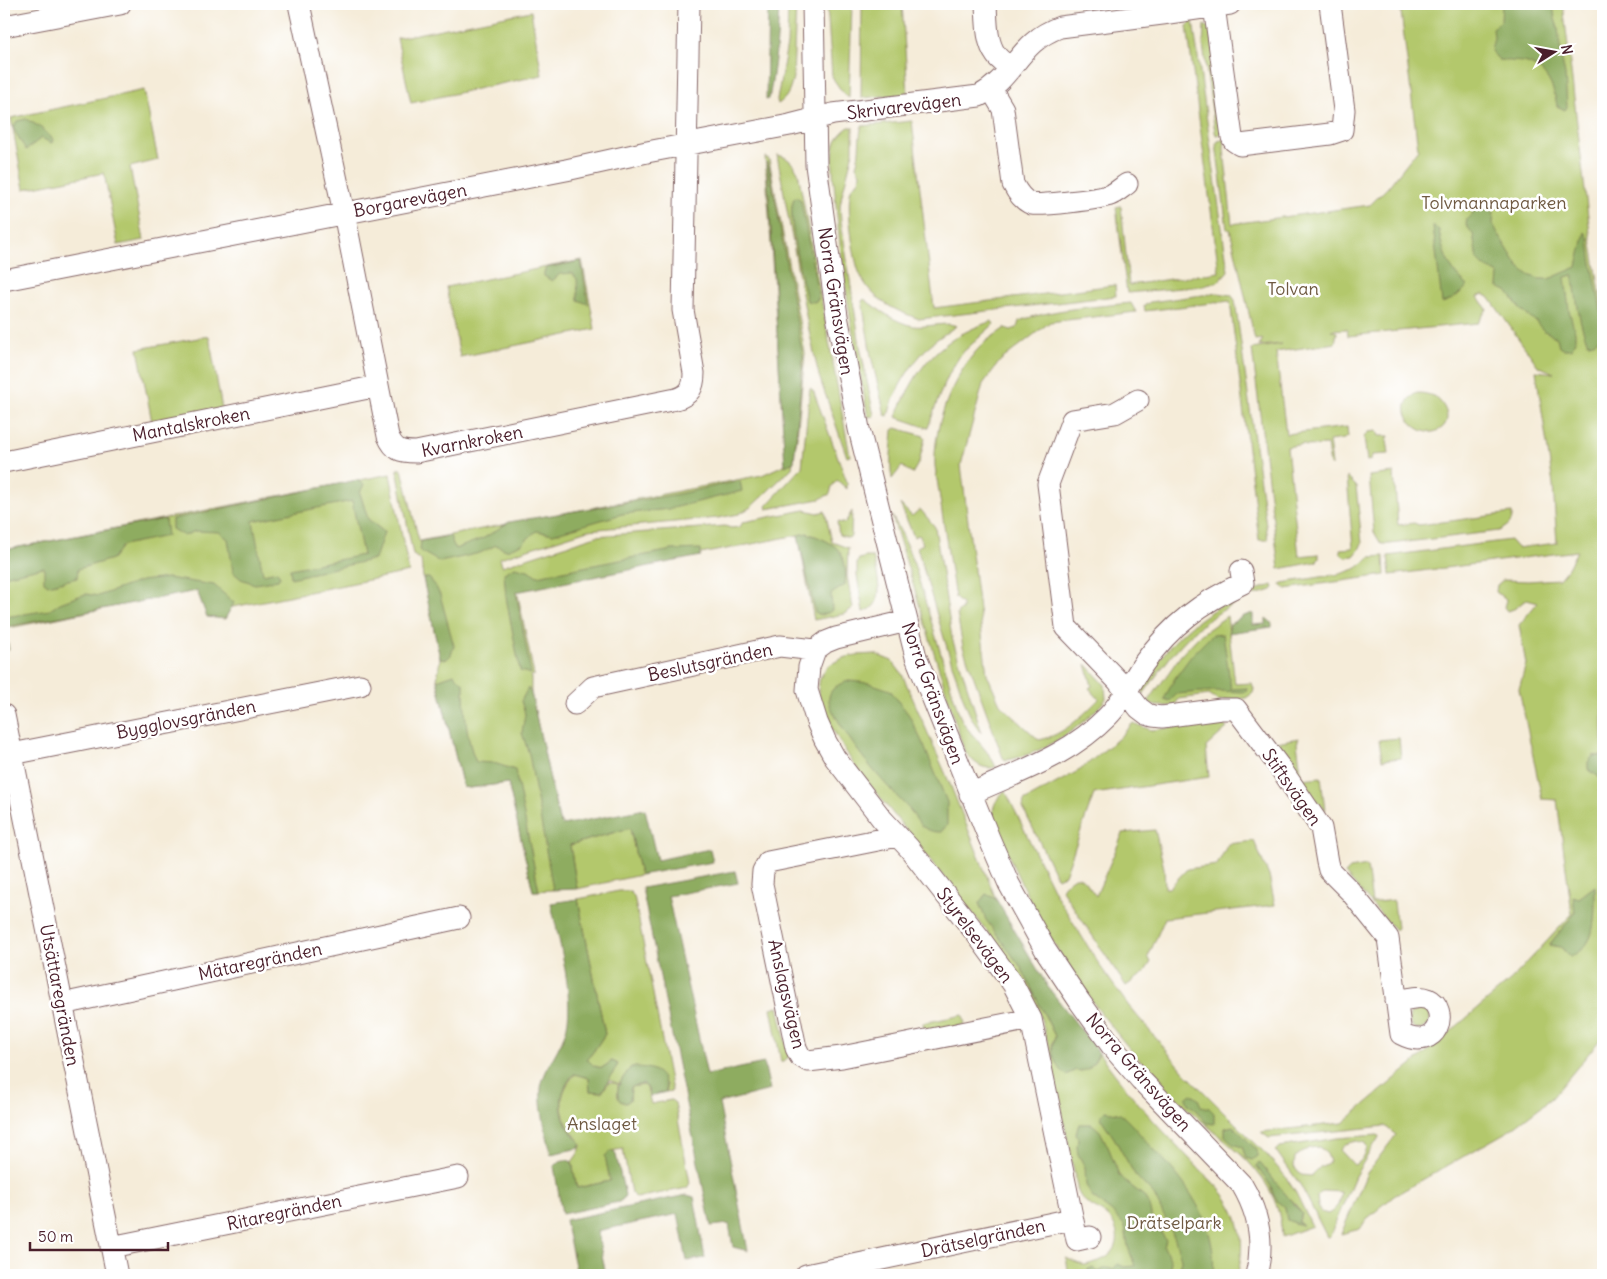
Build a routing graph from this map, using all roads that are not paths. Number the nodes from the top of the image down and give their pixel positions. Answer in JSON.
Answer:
{"nodes":[{"id":1,"x":120,"y":4,"type":"edge"},
{"id":2,"x":299,"y":4,"type":"edge"},
{"id":3,"x":689,"y":4,"type":"edge"},
{"id":4,"x":812,"y":4,"type":"edge"},
{"id":5,"x":986,"y":4,"type":"edge"},
{"id":6,"x":1330,"y":4,"type":"edge"},
{"id":7,"x":1222,"y":5,"type":"edge"},
{"id":8,"x":1162,"y":9,"type":"edge"},
{"id":9,"x":4,"y":26,"type":"edge"},
{"id":10,"x":1011,"y":68,"type":"junction"},
{"id":11,"x":991,"y":89,"type":"junction"},
{"id":12,"x":816,"y":119,"type":"junction"},
{"id":13,"x":686,"y":145,"type":"junction"},
{"id":14,"x":1126,"y":184,"type":"dead end"},
{"id":15,"x":344,"y":213,"type":"junction"},
{"id":16,"x":4,"y":280,"type":"edge"},
{"id":17,"x":378,"y":386,"type":"junction"},
{"id":18,"x":1138,"y":400,"type":"dead end"},
{"id":19,"x":4,"y":462,"type":"edge"},
{"id":20,"x":1241,"y":571,"type":"dead end"},
{"id":21,"x":907,"y":621,"type":"junction"},
{"id":22,"x":816,"y":650,"type":"junction"},
{"id":23,"x":360,"y":685,"type":"dead end"},
{"id":24,"x":1126,"y":692,"type":"junction"},
{"id":25,"x":575,"y":704,"type":"dead end"},
{"id":26,"x":4,"y":715,"type":"edge"},
{"id":27,"x":12,"y":754,"type":"junction"},
{"id":28,"x":970,"y":794,"type":"junction"},
{"id":29,"x":898,"y":836,"type":"junction"},
{"id":30,"x":459,"y":918,"type":"dead end"},
{"id":31,"x":1396,"y":1001,"type":"dead end"},
{"id":32,"x":62,"y":1004,"type":"junction"},
{"id":33,"x":1031,"y":1019,"type":"junction"},
{"id":34,"x":458,"y":1177,"type":"dead end"},
{"id":35,"x":1072,"y":1219,"type":"junction"},
{"id":36,"x":1090,"y":1237,"type":"dead end"},
{"id":37,"x":111,"y":1247,"type":"junction"},
{"id":38,"x":1257,"y":1271,"type":"edge"},
{"id":39,"x":117,"y":1275,"type":"edge"},
{"id":40,"x":806,"y":1275,"type":"edge"}],
"edges":[{"from":1,"to":9,"type":"street"},
{"from":2,"to":15,"type":"street","name":"Kvarnkroken"},
{"from":3,"to":13,"type":"street"},
{"from":4,"to":12,"type":"street","name":"Norra Gränsvägen"},
{"from":5,"to":10,"type":"street"},
{"from":6,"to":7,"type":"street","name":"Skrivarevägen"},
{"from":7,"to":8,"type":"street","name":"Skrivarevägen"},
{"from":8,"to":10,"type":"street","name":"Skrivarevägen"},
{"from":10,"to":11,"type":"street","name":"Skrivarevägen"},
{"from":11,"to":12,"type":"street","name":"Skrivarevägen"},
{"from":11,"to":14,"type":"street"},
{"from":12,"to":13,"type":"street","name":"Borgarevägen"},
{"from":12,"to":21,"type":"street","name":"Norra Gränsvägen"},
{"from":13,"to":15,"type":"street","name":"Borgarevägen"},
{"from":13,"to":17,"type":"street","name":"Kvarnkroken"},
{"from":15,"to":16,"type":"street","name":"Borgarevägen"},
{"from":15,"to":17,"type":"street","name":"Kvarnkroken"},
{"from":17,"to":19,"type":"street","name":"Mantalskroken"},
{"from":18,"to":24,"type":"street","name":"Stiftsvägen"},
{"from":20,"to":24,"type":"street"},
{"from":21,"to":22,"type":"street"},
{"from":21,"to":28,"type":"street","name":"Norra Gränsvägen"},
{"from":22,"to":25,"type":"street","name":"Beslutsgränden"},
{"from":22,"to":29,"type":"street","name":"Styrelsevägen"},
{"from":23,"to":27,"type":"street","name":"Bygglovsgränden"},
{"from":24,"to":28,"type":"street"},
{"from":24,"to":31,"type":"street","name":"Stiftsvägen"},
{"from":26,"to":27,"type":"street","name":"Utsättaregränden"},
{"from":27,"to":32,"type":"street","name":"Utsättaregränden"},
{"from":28,"to":38,"type":"street","name":"Norra Gränsvägen"},
{"from":29,"to":33,"type":"street","name":"Styrelsevägen"},
{"from":29,"to":33,"type":"street","name":"Anslagsvägen"},
{"from":30,"to":32,"type":"street","name":"Mätaregränden"},
{"from":32,"to":37,"type":"street","name":"Utsättaregränden"},
{"from":33,"to":35,"type":"street","name":"Styrelsevägen"},
{"from":34,"to":37,"type":"street","name":"Ritaregränden"},
{"from":35,"to":36,"type":"street","name":"Styrelsevägen"},
{"from":35,"to":40,"type":"street","name":"Drätselgränden"},
{"from":37,"to":39,"type":"street","name":"Utsättaregränden"}]}
